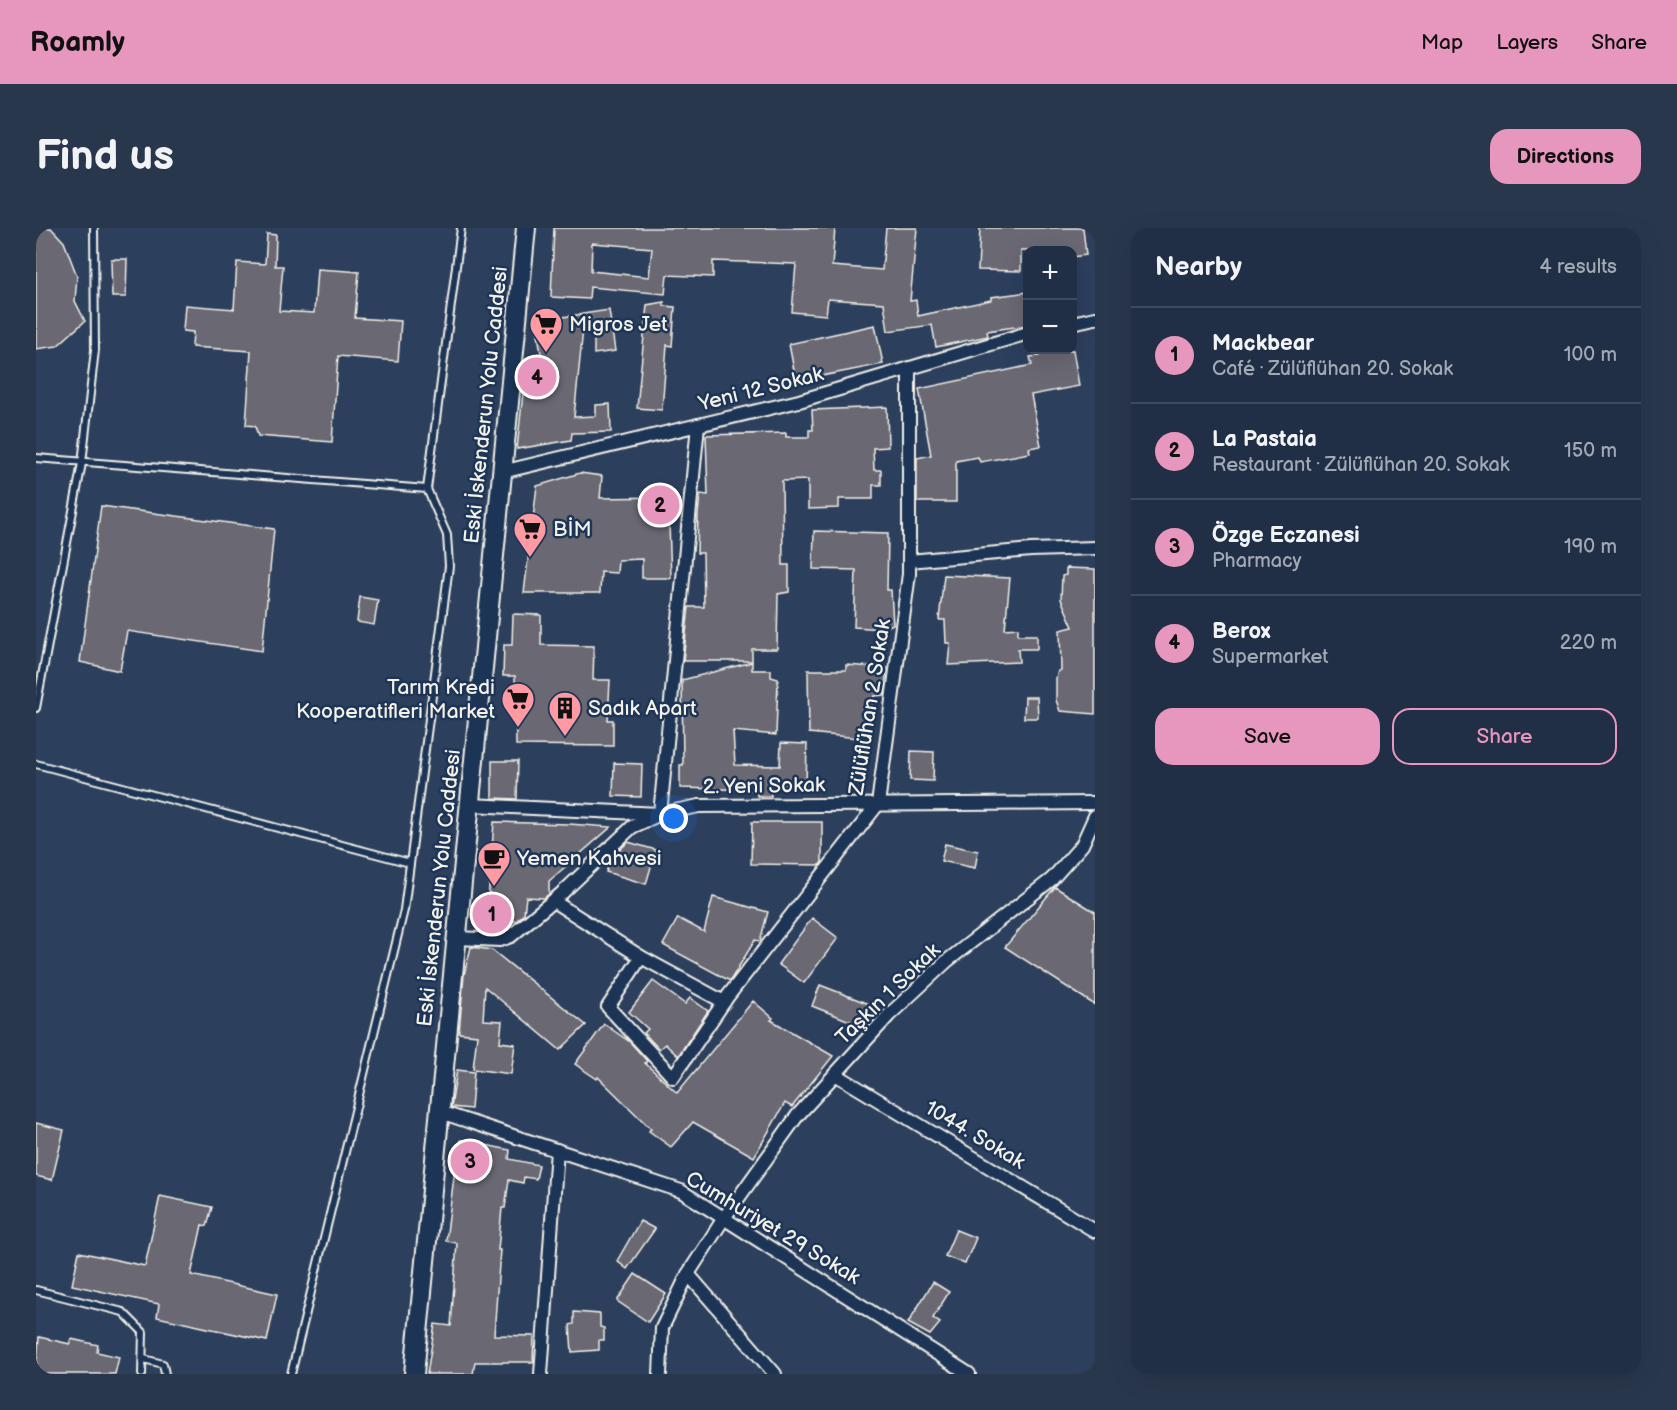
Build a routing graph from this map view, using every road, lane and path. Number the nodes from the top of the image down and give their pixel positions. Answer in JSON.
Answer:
{"nodes":[{"id":1,"x":94,"y":228,"type":"edge"},
{"id":2,"x":461,"y":228,"type":"edge"},
{"id":3,"x":526,"y":228,"type":"edge"},
{"id":4,"x":1095,"y":318,"type":"edge"},
{"id":5,"x":1077,"y":322,"type":"edge"},
{"id":6,"x":1023,"y":334,"type":"edge"},
{"id":7,"x":909,"y":368,"type":"junction"},
{"id":8,"x":698,"y":425,"type":"junction"},
{"id":9,"x":36,"y":458,"type":"edge"},
{"id":10,"x":82,"y":463,"type":"junction"},
{"id":11,"x":502,"y":472,"type":"junction"},
{"id":12,"x":428,"y":489,"type":"junction"},
{"id":13,"x":1095,"y":548,"type":"edge"},
{"id":14,"x":909,"y":561,"type":"junction"},
{"id":15,"x":36,"y":708,"type":"edge"},
{"id":16,"x":36,"y":764,"type":"edge"},
{"id":17,"x":1095,"y":802,"type":"edge"},
{"id":18,"x":878,"y":804,"type":"junction"},
{"id":19,"x":470,"y":805,"type":"junction"},
{"id":20,"x":660,"y":814,"type":"junction"},
{"id":21,"x":1095,"y":816,"type":"edge"},
{"id":22,"x":410,"y":863,"type":"junction"},
{"id":23,"x":553,"y":901,"type":"junction"},
{"id":24,"x":457,"y":938,"type":"junction"},
{"id":25,"x":641,"y":957,"type":"junction"},
{"id":26,"x":724,"y":1002,"type":"junction"},
{"id":27,"x":835,"y":1074,"type":"junction"},
{"id":28,"x":440,"y":1112,"type":"junction"},
{"id":29,"x":557,"y":1150,"type":"junction"},
{"id":30,"x":724,"y":1218,"type":"junction"},
{"id":31,"x":1095,"y":1231,"type":"edge"},
{"id":32,"x":688,"y":1274,"type":"junction"},
{"id":33,"x":36,"y":1290,"type":"edge"},
{"id":34,"x":144,"y":1359,"type":"junction"},
{"id":35,"x":142,"y":1374,"type":"edge"},
{"id":36,"x":165,"y":1374,"type":"edge"},
{"id":37,"x":291,"y":1374,"type":"edge"},
{"id":38,"x":414,"y":1374,"type":"edge"},
{"id":39,"x":542,"y":1374,"type":"edge"},
{"id":40,"x":660,"y":1374,"type":"edge"},
{"id":41,"x":775,"y":1374,"type":"edge"},
{"id":42,"x":969,"y":1374,"type":"edge"}],
"edges":[{"from":1,"to":10,"type":"lane"},
{"from":2,"to":12,"type":"lane"},
{"from":3,"to":11,"type":"street","name":"Eski İskenderun Yolu Caddesi"},
{"from":4,"to":5,"type":"street"},
{"from":6,"to":7,"type":"street","name":"Yeni 12 Sokak"},
{"from":7,"to":8,"type":"street","name":"Yeni 12 Sokak"},
{"from":7,"to":14,"type":"street","name":"Zülüflühan 2 Sokak"},
{"from":8,"to":11,"type":"street","name":"Yeni 12 Sokak"},
{"from":8,"to":20,"type":"street"},
{"from":9,"to":10,"type":"lane"},
{"from":10,"to":12,"type":"lane"},
{"from":10,"to":15,"type":"lane"},
{"from":11,"to":19,"type":"street","name":"Eski İskenderun Yolu Caddesi"},
{"from":12,"to":22,"type":"lane"},
{"from":13,"to":14,"type":"street"},
{"from":14,"to":18,"type":"street","name":"Zülüflühan 2 Sokak"},
{"from":16,"to":22,"type":"lane"},
{"from":17,"to":18,"type":"street","name":"2. Yeni Sokak"},
{"from":18,"to":20,"type":"street","name":"2. Yeni Sokak"},
{"from":18,"to":26,"type":"street","name":"Zülüflühan 2 Sokak"},
{"from":19,"to":20,"type":"street","name":"2. Yeni Sokak"},
{"from":19,"to":24,"type":"street","name":"Eski İskenderun Yolu Caddesi"},
{"from":20,"to":23,"type":"street"},
{"from":21,"to":27,"type":"street","name":"Taşkın 1 Sokak"},
{"from":22,"to":37,"type":"lane"},
{"from":23,"to":24,"type":"street"},
{"from":23,"to":25,"type":"street"},
{"from":24,"to":28,"type":"street","name":"Eski İskenderun Yolu Caddesi"},
{"from":25,"to":26,"type":"street"},
{"from":25,"to":26,"type":"street","name":"Zülüflühan 2 Sokak"},
{"from":27,"to":30,"type":"street","name":"Taşkın 1 Sokak"},
{"from":27,"to":31,"type":"street","name":"1044. Sokak"},
{"from":28,"to":29,"type":"street","name":"Cumhuriyet 29 Sokak"},
{"from":28,"to":38,"type":"street","name":"Eski İskenderun Yolu Caddesi"},
{"from":29,"to":30,"type":"street","name":"Cumhuriyet 29 Sokak"},
{"from":29,"to":39,"type":"street"},
{"from":30,"to":32,"type":"street","name":"Taşkın 1 Sokak"},
{"from":30,"to":42,"type":"street","name":"Cumhuriyet 29 Sokak"},
{"from":32,"to":40,"type":"street","name":"Taşkın 1 Sokak"},
{"from":32,"to":41,"type":"street"},
{"from":33,"to":34,"type":"lane"},
{"from":34,"to":35,"type":"lane"},
{"from":34,"to":36,"type":"lane"}]}
